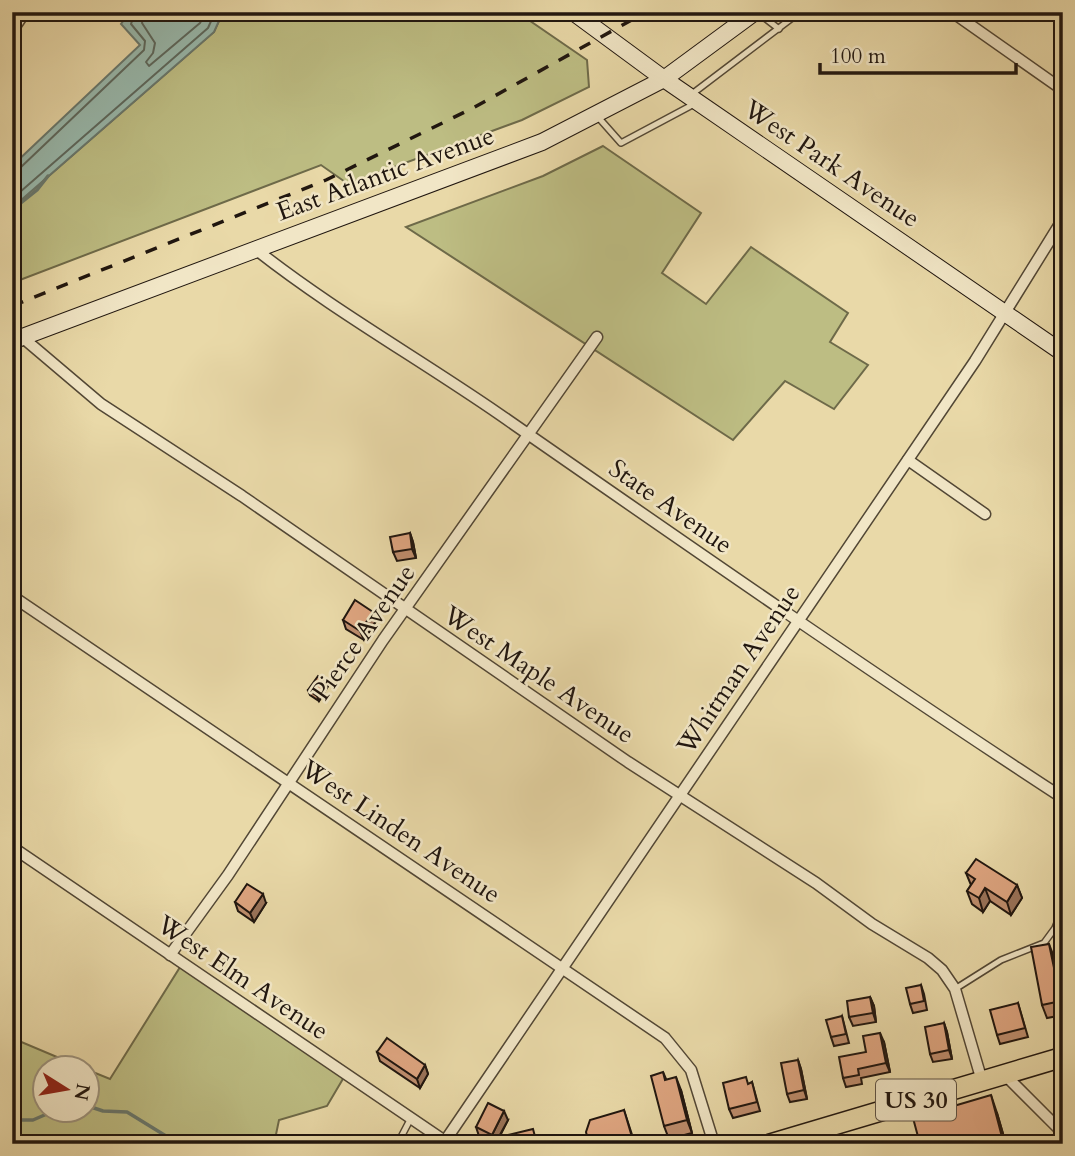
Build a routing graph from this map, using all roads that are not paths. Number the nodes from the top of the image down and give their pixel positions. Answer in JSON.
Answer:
{"nodes":[{"id":1,"x":25,"y":12,"type":"edge"},
{"id":2,"x":756,"y":12,"type":"edge"},
{"id":3,"x":800,"y":12,"type":"edge"},
{"id":4,"x":951,"y":12,"type":"edge"},
{"id":5,"x":579,"y":14,"type":"edge"},
{"id":6,"x":779,"y":29,"type":"junction"},
{"id":7,"x":12,"y":31,"type":"edge"},
{"id":8,"x":664,"y":79,"type":"junction"},
{"id":9,"x":1063,"y":90,"type":"edge"},
{"id":10,"x":694,"y":99,"type":"junction"},
{"id":11,"x":597,"y":116,"type":"junction"},
{"id":12,"x":1063,"y":219,"type":"edge"},
{"id":13,"x":254,"y":248,"type":"junction"},
{"id":14,"x":1005,"y":313,"type":"junction"},
{"id":15,"x":597,"y":337,"type":"dead end"},
{"id":16,"x":17,"y":339,"type":"edge"},
{"id":17,"x":1063,"y":353,"type":"edge"},
{"id":18,"x":530,"y":435,"type":"junction"},
{"id":19,"x":908,"y":460,"type":"junction"},
{"id":20,"x":985,"y":514,"type":"dead end"},
{"id":21,"x":12,"y":596,"type":"edge"},
{"id":22,"x":405,"y":609,"type":"junction"},
{"id":23,"x":797,"y":622,"type":"junction"},
{"id":24,"x":289,"y":783,"type":"junction"},
{"id":25,"x":680,"y":795,"type":"junction"},
{"id":26,"x":1063,"y":799,"type":"edge"},
{"id":27,"x":12,"y":847,"type":"edge"},
{"id":28,"x":1063,"y":908,"type":"edge"},
{"id":29,"x":170,"y":955,"type":"junction"},
{"id":30,"x":563,"y":967,"type":"junction"},
{"id":31,"x":955,"y":989,"type":"junction"},
{"id":32,"x":1063,"y":1058,"type":"edge"},
{"id":33,"x":1004,"y":1074,"type":"junction"},
{"id":34,"x":982,"y":1081,"type":"junction"},
{"id":35,"x":411,"y":1118,"type":"junction"},
{"id":36,"x":1063,"y":1133,"type":"edge"},
{"id":37,"x":447,"y":1142,"type":"edge"},
{"id":38,"x":383,"y":1144,"type":"edge"},
{"id":39,"x":714,"y":1144,"type":"edge"},
{"id":40,"x":770,"y":1144,"type":"edge"}],
"edges":[{"from":1,"to":7,"type":"street"},
{"from":2,"to":6,"type":"lane"},
{"from":2,"to":8,"type":"street","name":"East Atlantic Avenue"},
{"from":3,"to":6,"type":"lane"},
{"from":4,"to":9,"type":"street"},
{"from":5,"to":8,"type":"street","name":"West Park Avenue"},
{"from":6,"to":10,"type":"lane"},
{"from":8,"to":10,"type":"street","name":"West Park Avenue"},
{"from":8,"to":11,"type":"street","name":"East Atlantic Avenue"},
{"from":10,"to":11,"type":"lane"},
{"from":10,"to":14,"type":"street","name":"West Park Avenue"},
{"from":11,"to":13,"type":"street","name":"East Atlantic Avenue"},
{"from":12,"to":14,"type":"street","name":"Whitman Avenue"},
{"from":13,"to":16,"type":"street","name":"East Atlantic Avenue"},
{"from":13,"to":18,"type":"street","name":"State Avenue"},
{"from":14,"to":17,"type":"street","name":"West Park Avenue"},
{"from":14,"to":19,"type":"street","name":"Whitman Avenue"},
{"from":15,"to":18,"type":"street","name":"Pierce Avenue"},
{"from":16,"to":22,"type":"street","name":"West Maple Avenue"},
{"from":18,"to":22,"type":"street","name":"Pierce Avenue"},
{"from":18,"to":23,"type":"street","name":"State Avenue"},
{"from":19,"to":20,"type":"street"},
{"from":19,"to":23,"type":"street","name":"Whitman Avenue"},
{"from":21,"to":24,"type":"street","name":"West Linden Avenue"},
{"from":22,"to":24,"type":"street","name":"Pierce Avenue"},
{"from":22,"to":25,"type":"street","name":"West Maple Avenue"},
{"from":23,"to":25,"type":"street","name":"Whitman Avenue"},
{"from":23,"to":26,"type":"street","name":"State Avenue"},
{"from":24,"to":29,"type":"street","name":"Pierce Avenue"},
{"from":24,"to":30,"type":"street","name":"West Linden Avenue"},
{"from":25,"to":30,"type":"street","name":"Whitman Avenue"},
{"from":25,"to":31,"type":"street","name":"West Maple Avenue"},
{"from":27,"to":29,"type":"street","name":"West Elm Avenue"},
{"from":28,"to":31,"type":"lane"},
{"from":29,"to":35,"type":"street","name":"West Elm Avenue"},
{"from":30,"to":37,"type":"street","name":"Whitman Avenue"},
{"from":30,"to":39,"type":"street","name":"West Linden Avenue"},
{"from":31,"to":34,"type":"street","name":"West Maple Avenue"},
{"from":32,"to":33,"type":"highway","number":"US 30"},
{"from":33,"to":34,"type":"highway","number":"US 30"},
{"from":33,"to":36,"type":"street"},
{"from":34,"to":40,"type":"highway","number":"US 30"},
{"from":35,"to":37,"type":"street","name":"West Elm Avenue"},
{"from":35,"to":38,"type":"lane"}]}
